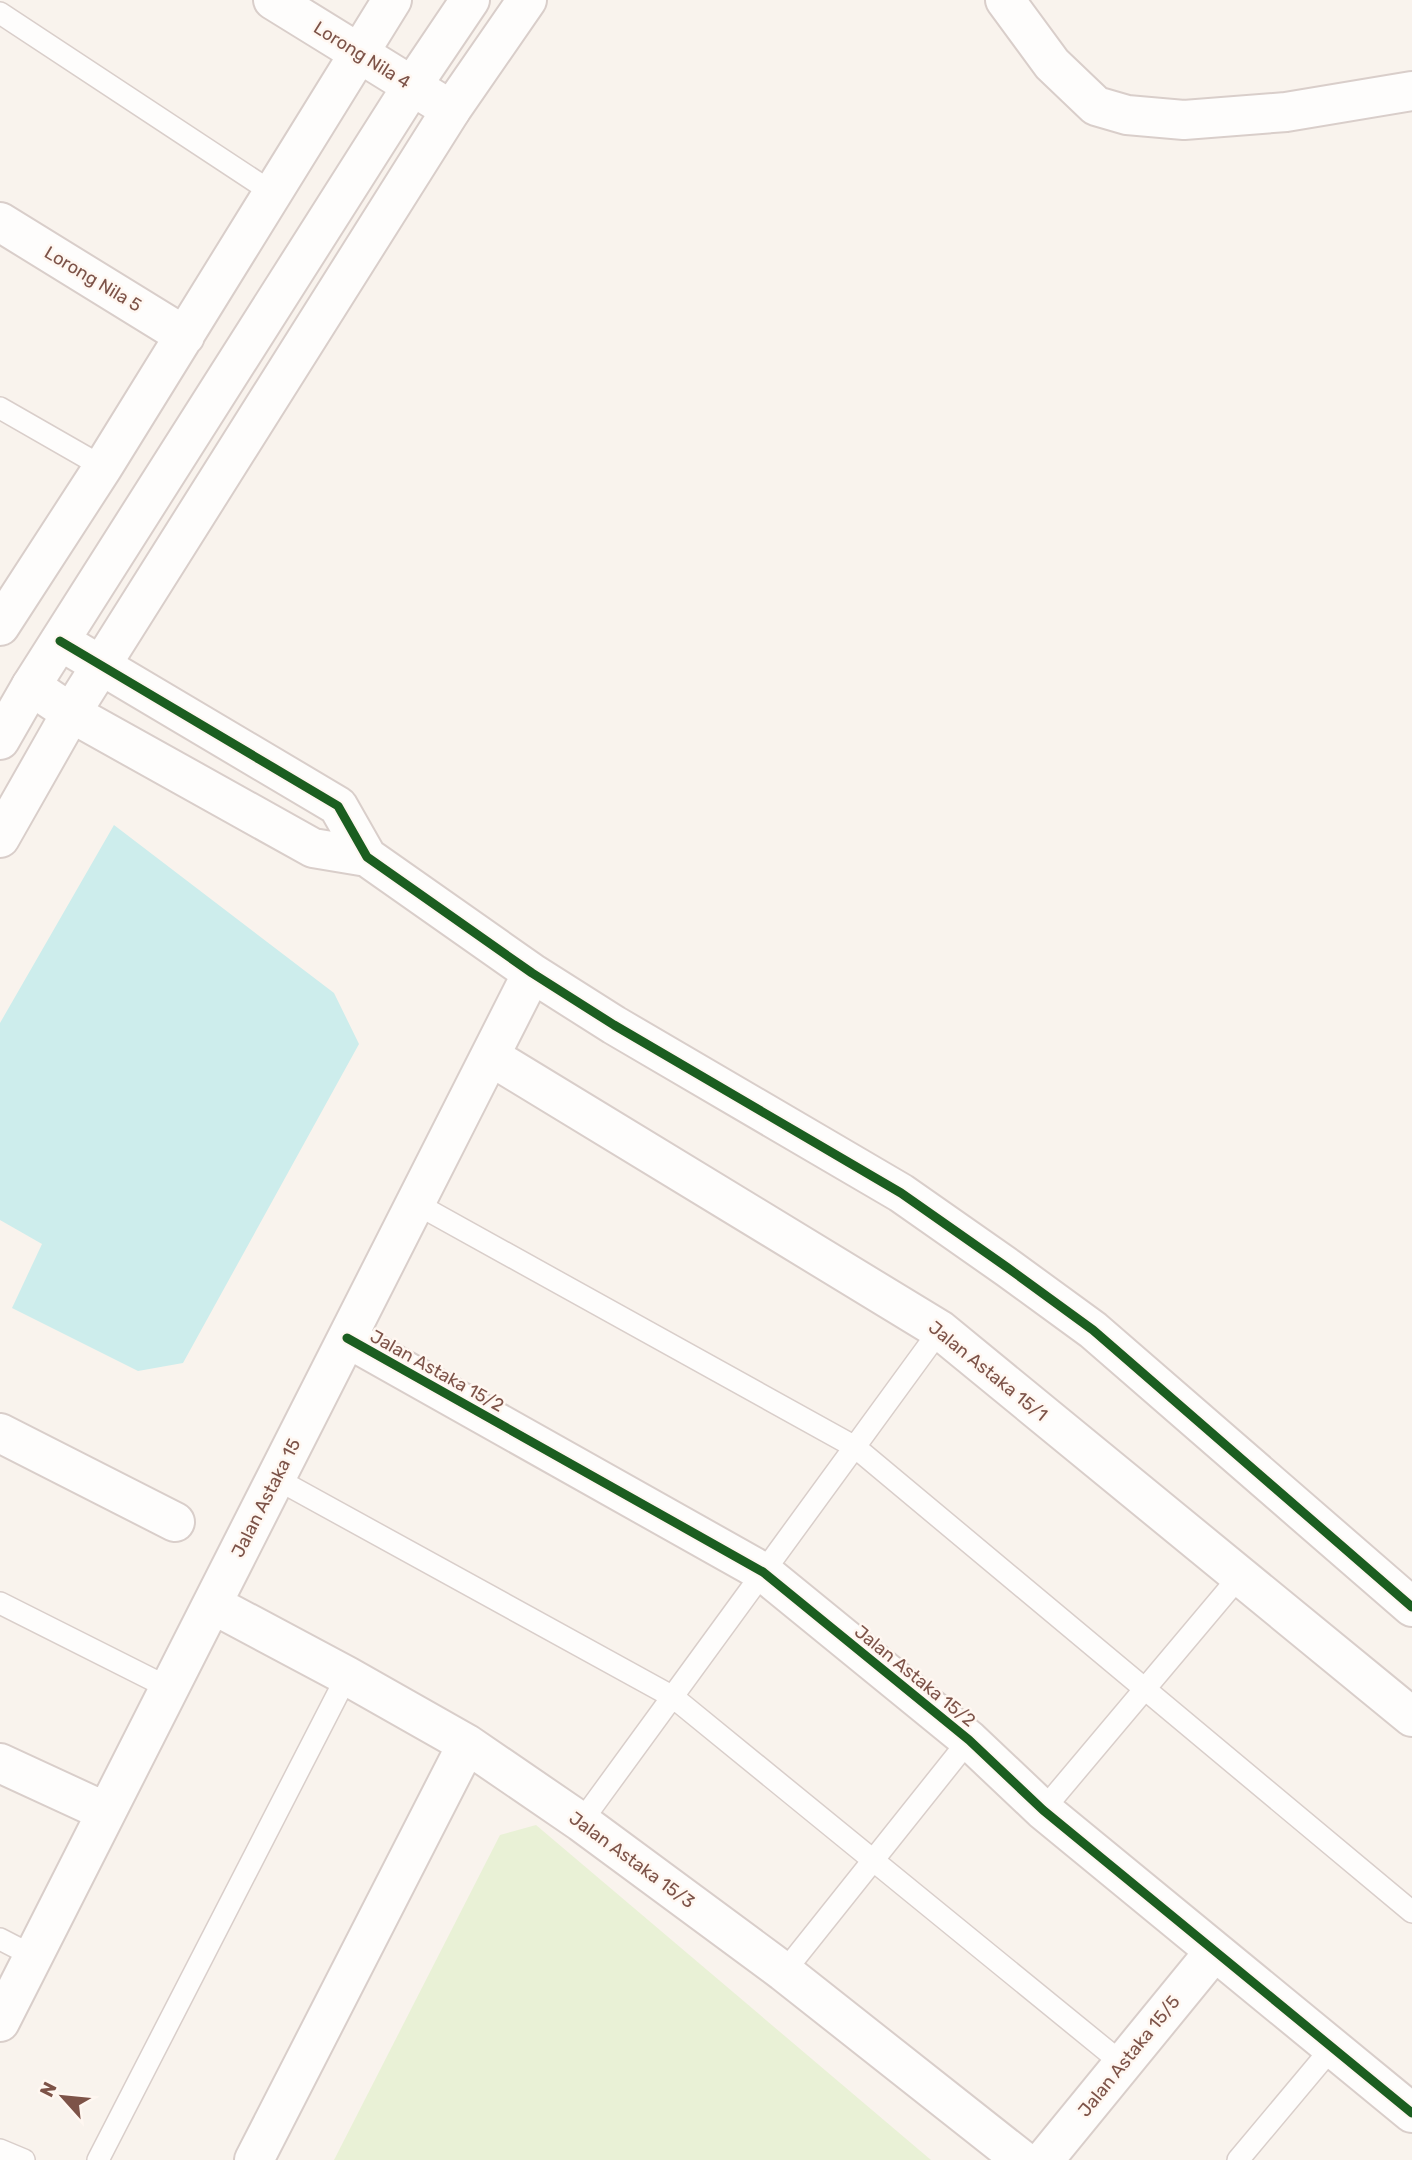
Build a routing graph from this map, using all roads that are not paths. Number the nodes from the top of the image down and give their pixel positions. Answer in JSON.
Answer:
{"nodes":[{"id":1,"x":273,"y":0,"type":"edge"},
{"id":2,"x":392,"y":0,"type":"edge"},
{"id":3,"x":470,"y":0,"type":"edge"},
{"id":4,"x":527,"y":0,"type":"edge"},
{"id":5,"x":1005,"y":0,"type":"edge"},
{"id":6,"x":0,"y":13,"type":"edge"},
{"id":7,"x":359,"y":53,"type":"junction"},
{"id":8,"x":412,"y":86,"type":"junction"},
{"id":9,"x":1412,"y":91,"type":"edge"},
{"id":10,"x":451,"y":110,"type":"junction"},
{"id":11,"x":272,"y":193,"type":"junction"},
{"id":12,"x":0,"y":222,"type":"edge"},
{"id":13,"x":185,"y":336,"type":"junction"},
{"id":14,"x":0,"y":408,"type":"edge"},
{"id":15,"x":103,"y":467,"type":"junction"},
{"id":16,"x":1,"y":622,"type":"edge"},
{"id":17,"x":60,"y":641,"type":"junction"},
{"id":18,"x":100,"y":666,"type":"junction"},
{"id":19,"x":31,"y":686,"type":"junction"},
{"id":20,"x":71,"y":713,"type":"junction"},
{"id":21,"x":0,"y":740,"type":"edge"},
{"id":22,"x":0,"y":838,"type":"edge"},
{"id":23,"x":367,"y":857,"type":"junction"},
{"id":24,"x":532,"y":974,"type":"junction"},
{"id":25,"x":490,"y":1056,"type":"junction"},
{"id":26,"x":415,"y":1203,"type":"junction"},
{"id":27,"x":940,"y":1330,"type":"junction"},
{"id":28,"x":347,"y":1338,"type":"junction"},
{"id":29,"x":0,"y":1433,"type":"edge"},
{"id":30,"x":855,"y":1447,"type":"junction"},
{"id":31,"x":275,"y":1478,"type":"junction"},
{"id":32,"x":175,"y":1522,"type":"dead end"},
{"id":33,"x":763,"y":1572,"type":"junction"},
{"id":34,"x":1239,"y":1577,"type":"junction"},
{"id":35,"x":0,"y":1603,"type":"edge"},
{"id":36,"x":212,"y":1604,"type":"junction"},
{"id":37,"x":1412,"y":1607,"type":"edge"},
{"id":38,"x":346,"y":1676,"type":"junction"},
{"id":39,"x":169,"y":1688,"type":"junction"},
{"id":40,"x":1145,"y":1689,"type":"junction"},
{"id":41,"x":673,"y":1697,"type":"junction"},
{"id":42,"x":1412,"y":1717,"type":"edge"},
{"id":43,"x":969,"y":1740,"type":"junction"},
{"id":44,"x":467,"y":1744,"type":"junction"},
{"id":45,"x":0,"y":1763,"type":"edge"},
{"id":46,"x":1043,"y":1810,"type":"junction"},
{"id":47,"x":106,"y":1812,"type":"junction"},
{"id":48,"x":581,"y":1822,"type":"junction"},
{"id":49,"x":873,"y":1860,"type":"junction"},
{"id":50,"x":1412,"y":1912,"type":"edge"},
{"id":51,"x":0,"y":1938,"type":"edge"},
{"id":52,"x":1214,"y":1952,"type":"junction"},
{"id":53,"x":33,"y":1956,"type":"junction"},
{"id":54,"x":785,"y":1972,"type":"junction"},
{"id":55,"x":0,"y":2022,"type":"edge"},
{"id":56,"x":1331,"y":2049,"type":"junction"},
{"id":57,"x":1123,"y":2064,"type":"junction"},
{"id":58,"x":1412,"y":2113,"type":"edge"},
{"id":59,"x":0,"y":2150,"type":"edge"},
{"id":60,"x":23,"y":2160,"type":"edge"},
{"id":61,"x":98,"y":2160,"type":"edge"},
{"id":62,"x":254,"y":2160,"type":"edge"},
{"id":63,"x":1022,"y":2160,"type":"edge"},
{"id":64,"x":1044,"y":2160,"type":"edge"},
{"id":65,"x":1238,"y":2160,"type":"edge"}],
"edges":[{"from":1,"to":7,"type":"street","name":"Lorong Nila 4"},
{"from":2,"to":7,"type":"street"},
{"from":3,"to":8,"type":"street"},
{"from":4,"to":10,"type":"street"},
{"from":5,"to":9,"type":"street"},
{"from":6,"to":11,"type":"lane"},
{"from":7,"to":8,"type":"street","name":"Lorong Nila 4"},
{"from":7,"to":11,"type":"street"},
{"from":8,"to":10,"type":"street","name":"Lorong Nila 4"},
{"from":8,"to":17,"type":"street"},
{"from":10,"to":18,"type":"street"},
{"from":11,"to":13,"type":"street"},
{"from":12,"to":13,"type":"street","name":"Lorong Nila 5"},
{"from":13,"to":15,"type":"street"},
{"from":14,"to":15,"type":"lane"},
{"from":15,"to":16,"type":"street"},
{"from":17,"to":18,"type":"street"},
{"from":17,"to":19,"type":"street"},
{"from":18,"to":20,"type":"street"},
{"from":18,"to":23,"type":"street"},
{"from":19,"to":20,"type":"street"},
{"from":19,"to":21,"type":"street"},
{"from":20,"to":22,"type":"street"},
{"from":20,"to":23,"type":"street"},
{"from":23,"to":24,"type":"street"},
{"from":24,"to":25,"type":"street","name":"Jalan Astaka 15"},
{"from":24,"to":37,"type":"street"},
{"from":25,"to":26,"type":"street","name":"Jalan Astaka 15"},
{"from":25,"to":27,"type":"street","name":"Jalan Astaka 15/1"},
{"from":26,"to":28,"type":"street","name":"Jalan Astaka 15"},
{"from":26,"to":30,"type":"lane"},
{"from":27,"to":30,"type":"lane"},
{"from":27,"to":34,"type":"street","name":"Jalan Astaka 15/1"},
{"from":28,"to":31,"type":"street","name":"Jalan Astaka 15"},
{"from":28,"to":33,"type":"street","name":"Jalan Astaka 15/2"},
{"from":29,"to":32,"type":"street"},
{"from":30,"to":33,"type":"lane"},
{"from":30,"to":40,"type":"lane"},
{"from":31,"to":36,"type":"street","name":"Jalan Astaka 15"},
{"from":31,"to":41,"type":"lane"},
{"from":33,"to":41,"type":"lane"},
{"from":33,"to":43,"type":"street","name":"Jalan Astaka 15/2"},
{"from":34,"to":40,"type":"lane"},
{"from":34,"to":42,"type":"street","name":"Jalan Astaka 15/1"},
{"from":35,"to":39,"type":"lane"},
{"from":36,"to":38,"type":"street","name":"Jalan Astaka 15/3"},
{"from":36,"to":39,"type":"street","name":"Jalan Astaka 15"},
{"from":38,"to":44,"type":"street","name":"Jalan Astaka 15/3"},
{"from":38,"to":61,"type":"lane"},
{"from":39,"to":47,"type":"street","name":"Jalan Astaka 15"},
{"from":40,"to":46,"type":"lane"},
{"from":40,"to":50,"type":"lane"},
{"from":41,"to":48,"type":"lane"},
{"from":41,"to":49,"type":"lane"},
{"from":43,"to":46,"type":"street","name":"Jalan Astaka 15/2"},
{"from":43,"to":49,"type":"lane"},
{"from":44,"to":48,"type":"street","name":"Jalan Astaka 15/3"},
{"from":44,"to":62,"type":"street"},
{"from":45,"to":47,"type":"street"},
{"from":46,"to":52,"type":"street","name":"Jalan Astaka 15/2"},
{"from":47,"to":53,"type":"street","name":"Jalan Astaka 15"},
{"from":48,"to":54,"type":"street","name":"Jalan Astaka 15/3"},
{"from":49,"to":54,"type":"lane"},
{"from":49,"to":57,"type":"lane"},
{"from":51,"to":53,"type":"lane"},
{"from":52,"to":56,"type":"street","name":"Jalan Astaka 15/2"},
{"from":52,"to":57,"type":"street","name":"Jalan Astaka 15/5"},
{"from":53,"to":55,"type":"street","name":"Jalan Astaka 15"},
{"from":54,"to":63,"type":"street","name":"Jalan Astaka 15/3"},
{"from":56,"to":58,"type":"street","name":"Jalan Astaka 15/2"},
{"from":56,"to":65,"type":"lane"},
{"from":57,"to":64,"type":"street","name":"Jalan Astaka 15/5"},
{"from":59,"to":60,"type":"lane"}]}
